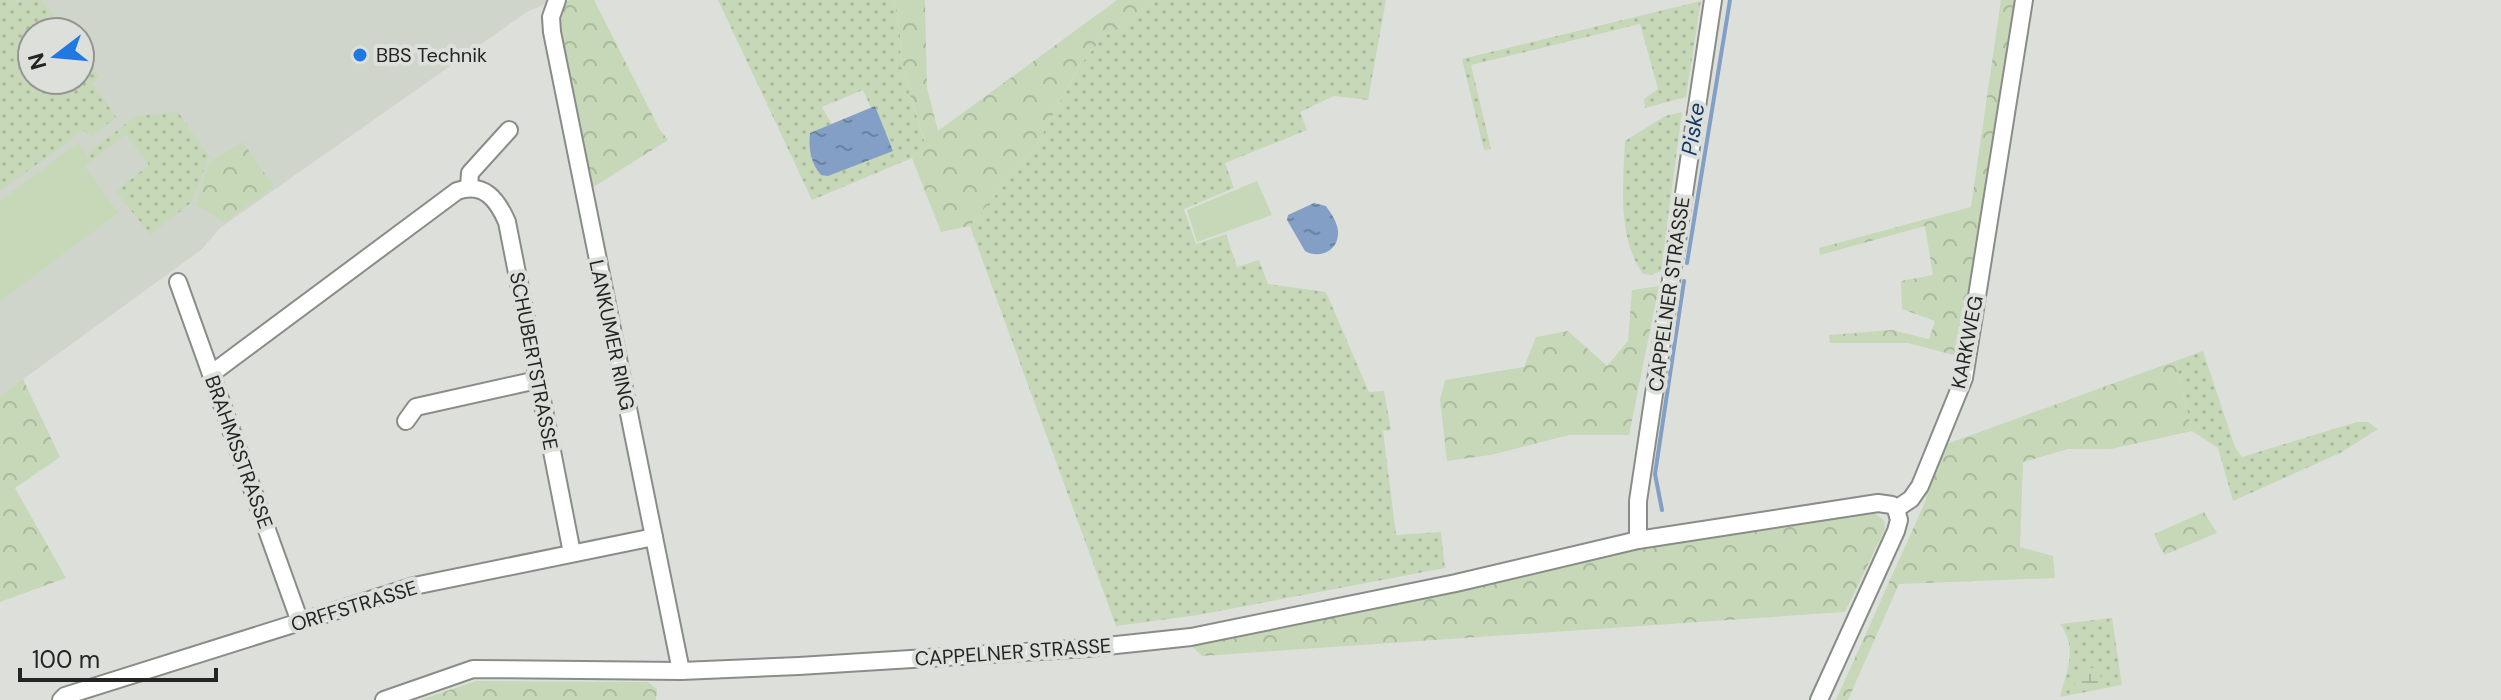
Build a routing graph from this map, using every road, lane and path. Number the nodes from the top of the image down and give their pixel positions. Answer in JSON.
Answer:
{"nodes":[{"id":1,"x":557,"y":0,"type":"edge"},
{"id":2,"x":1713,"y":0,"type":"edge"},
{"id":3,"x":2024,"y":0,"type":"edge"},
{"id":4,"x":509,"y":130,"type":"dead end"},
{"id":5,"x":469,"y":187,"type":"junction"},
{"id":6,"x":178,"y":282,"type":"dead end"},
{"id":7,"x":211,"y":374,"type":"junction"},
{"id":8,"x":537,"y":380,"type":"junction"},
{"id":9,"x":406,"y":421,"type":"dead end"},
{"id":10,"x":1896,"y":509,"type":"junction"},
{"id":11,"x":654,"y":537,"type":"junction"},
{"id":12,"x":1638,"y":540,"type":"junction"},
{"id":13,"x":572,"y":553,"type":"junction"},
{"id":14,"x":300,"y":622,"type":"junction"},
{"id":15,"x":681,"y":671,"type":"junction"},
{"id":16,"x":61,"y":700,"type":"edge"},
{"id":17,"x":384,"y":700,"type":"edge"},
{"id":18,"x":1819,"y":700,"type":"edge"}],
"edges":[{"from":1,"to":11,"type":"street","name":"LANKUMER RING"},
{"from":2,"to":12,"type":"street","name":"CAPPELNER STRASSE"},
{"from":3,"to":10,"type":"street","name":"KARKWEG"},
{"from":4,"to":5,"type":"street"},
{"from":5,"to":7,"type":"street"},
{"from":5,"to":8,"type":"street","name":"SCHUBERTSTRASSE"},
{"from":6,"to":7,"type":"street","name":"BRAHMSSTRASSE"},
{"from":7,"to":14,"type":"street","name":"BRAHMSSTRASSE"},
{"from":8,"to":9,"type":"street"},
{"from":8,"to":13,"type":"street","name":"SCHUBERTSTRASSE"},
{"from":10,"to":12,"type":"street","name":"CAPPELNER STRASSE"},
{"from":10,"to":18,"type":"street"},
{"from":11,"to":13,"type":"street","name":"ORFFSTRASSE"},
{"from":11,"to":15,"type":"street","name":"LANKUMER RING"},
{"from":12,"to":15,"type":"street","name":"CAPPELNER STRASSE"},
{"from":13,"to":14,"type":"street","name":"ORFFSTRASSE"},
{"from":14,"to":16,"type":"street","name":"ORFFSTRASSE"},
{"from":15,"to":17,"type":"street","name":"CAPPELNER STRASSE"}]}
